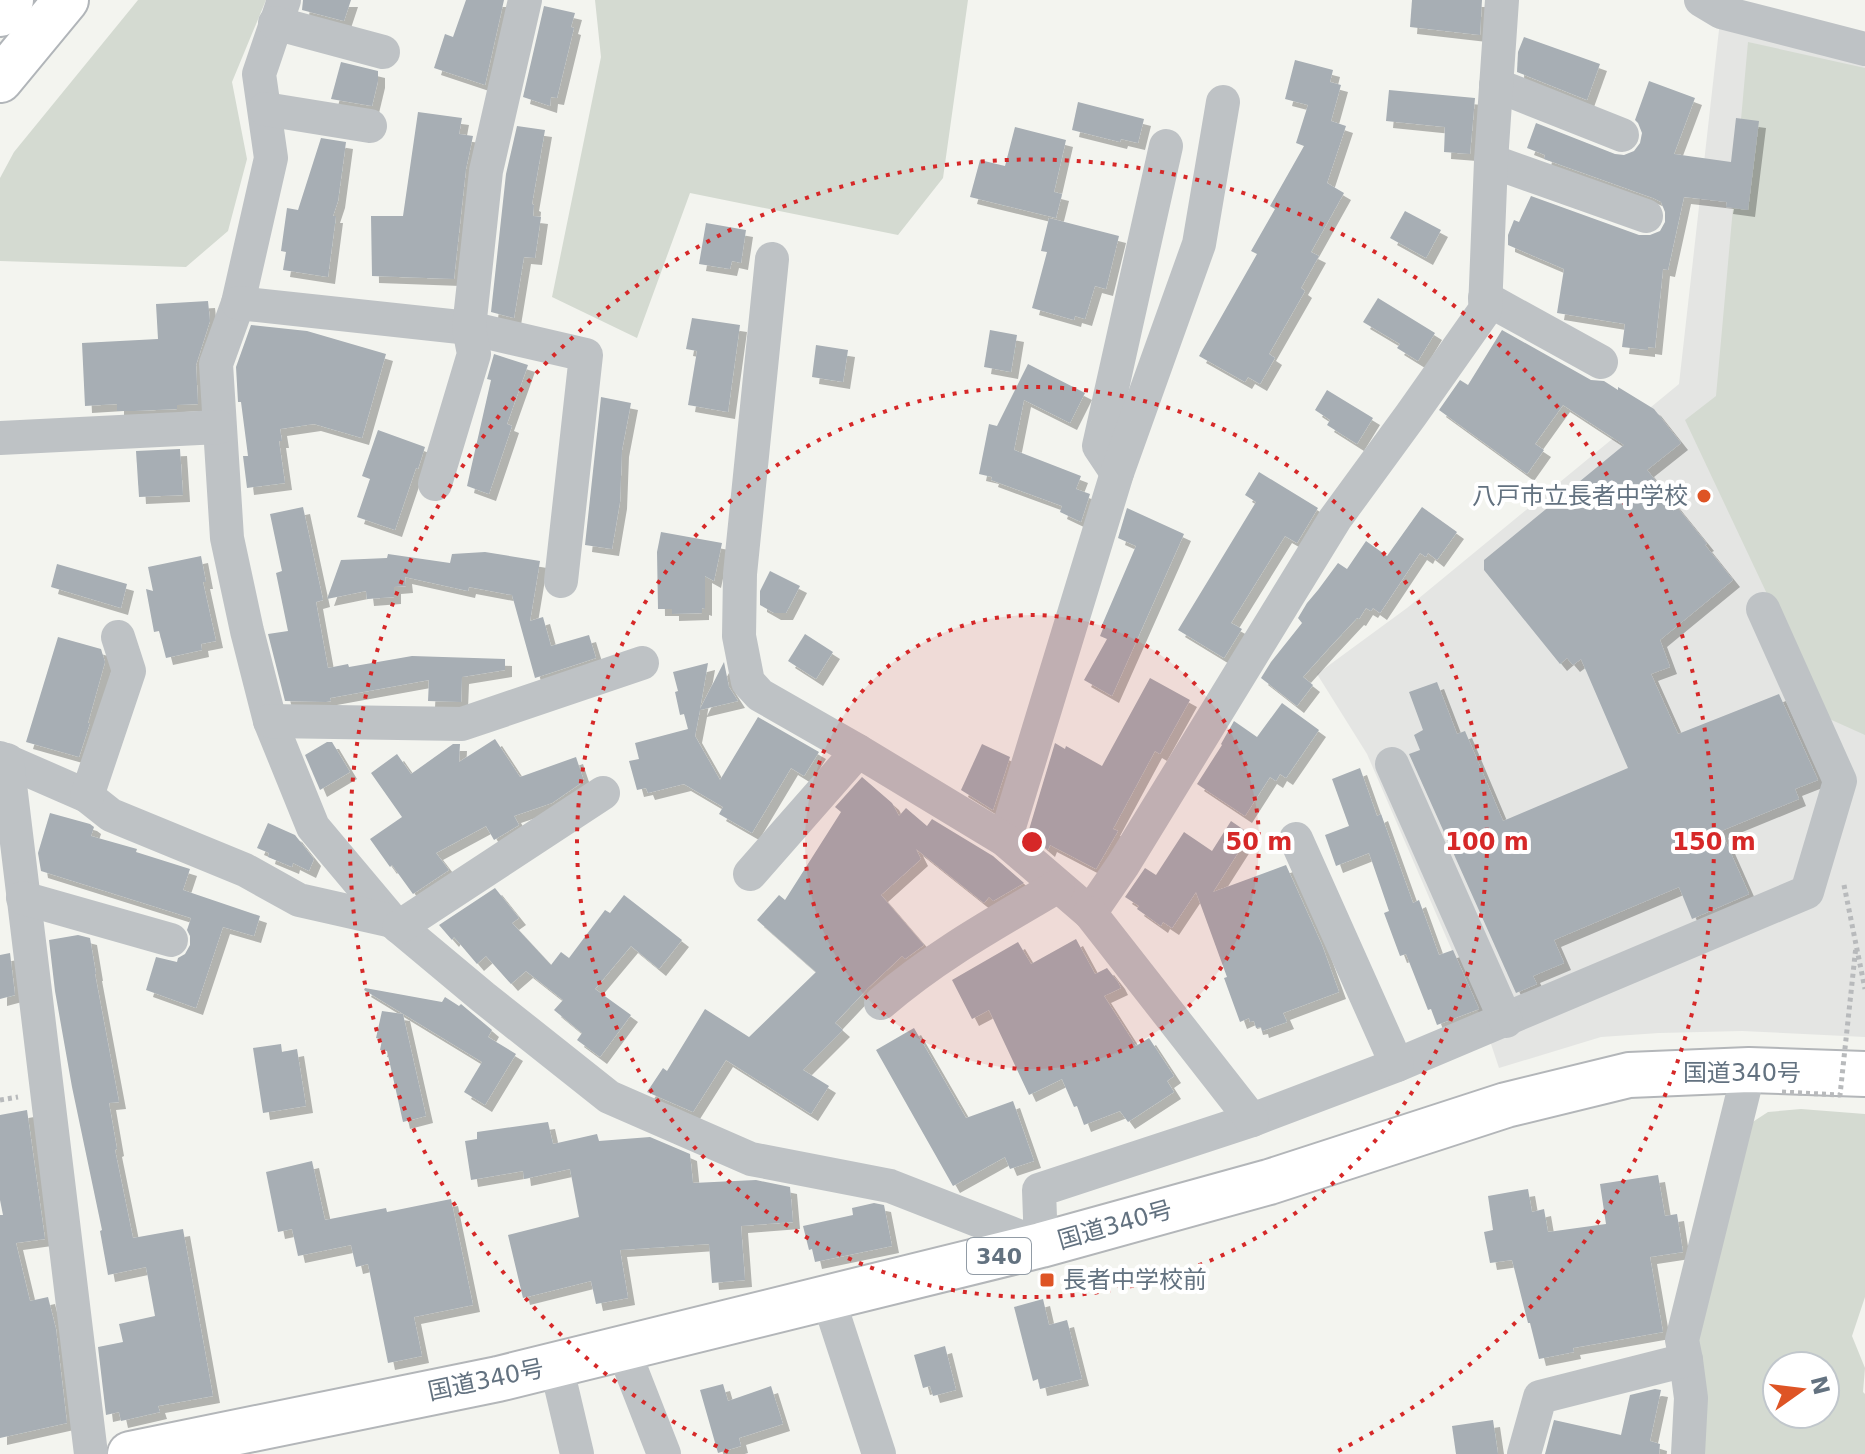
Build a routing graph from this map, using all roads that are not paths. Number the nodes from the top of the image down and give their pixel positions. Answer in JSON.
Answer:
{"nodes":[{"id":1,"x":11,"y":0,"type":"edge"},
{"id":2,"x":66,"y":0,"type":"edge"},
{"id":3,"x":525,"y":0,"type":"edge"},
{"id":4,"x":1502,"y":0,"type":"edge"},
{"id":5,"x":1701,"y":0,"type":"edge"},
{"id":6,"x":279,"y":11,"type":"edge"},
{"id":7,"x":0,"y":14,"type":"edge"},
{"id":8,"x":1865,"y":49,"type":"edge"},
{"id":9,"x":383,"y":52,"type":"dead end"},
{"id":10,"x":0,"y":80,"type":"edge"},
{"id":11,"x":1496,"y":85,"type":"junction"},
{"id":12,"x":1223,"y":102,"type":"dead end"},
{"id":13,"x":265,"y":109,"type":"junction"},
{"id":14,"x":370,"y":126,"type":"dead end"},
{"id":15,"x":1622,"y":135,"type":"dead end"},
{"id":16,"x":1166,"y":146,"type":"dead end"},
{"id":17,"x":1491,"y":161,"type":"junction"},
{"id":18,"x":1646,"y":216,"type":"dead end"},
{"id":19,"x":772,"y":259,"type":"dead end"},
{"id":20,"x":1485,"y":298,"type":"junction"},
{"id":21,"x":238,"y":303,"type":"junction"},
{"id":22,"x":469,"y":328,"type":"junction"},
{"id":23,"x":1601,"y":362,"type":"dead end"},
{"id":24,"x":219,"y":427,"type":"junction"},
{"id":25,"x":0,"y":438,"type":"edge"},
{"id":26,"x":1117,"y":473,"type":"junction"},
{"id":27,"x":435,"y":484,"type":"dead end"},
{"id":28,"x":561,"y":581,"type":"dead end"},
{"id":29,"x":1763,"y":609,"type":"dead end"},
{"id":30,"x":118,"y":637,"type":"dead end"},
{"id":31,"x":642,"y":663,"type":"dead end"},
{"id":32,"x":270,"y":721,"type":"junction"},
{"id":33,"x":858,"y":751,"type":"junction"},
{"id":34,"x":3,"y":759,"type":"edge"},
{"id":35,"x":1392,"y":764,"type":"dead end"},
{"id":36,"x":603,"y":793,"type":"dead end"},
{"id":37,"x":87,"y":796,"type":"junction"},
{"id":38,"x":1296,"y":839,"type":"dead end"},
{"id":39,"x":1005,"y":840,"type":"junction"},
{"id":40,"x":750,"y":874,"type":"dead end"},
{"id":41,"x":1058,"y":886,"type":"junction"},
{"id":42,"x":23,"y":898,"type":"junction"},
{"id":43,"x":1090,"y":913,"type":"junction"},
{"id":44,"x":395,"y":924,"type":"junction"},
{"id":45,"x":171,"y":940,"type":"dead end"},
{"id":46,"x":881,"y":1003,"type":"dead end"},
{"id":47,"x":1496,"y":1025,"type":"junction"},
{"id":48,"x":1397,"y":1065,"type":"junction"},
{"id":49,"x":1865,"y":1074,"type":"edge"},
{"id":50,"x":1765,"y":1081,"type":"junction"},
{"id":51,"x":1252,"y":1120,"type":"junction"},
{"id":52,"x":1041,"y":1245,"type":"junction"},
{"id":53,"x":828,"y":1298,"type":"junction"},
{"id":54,"x":623,"y":1349,"type":"junction"},
{"id":55,"x":1686,"y":1360,"type":"junction"},
{"id":56,"x":556,"y":1365,"type":"junction"},
{"id":57,"x":91,"y":1454,"type":"edge"},
{"id":58,"x":130,"y":1454,"type":"edge"},
{"id":59,"x":577,"y":1454,"type":"edge"},
{"id":60,"x":664,"y":1454,"type":"edge"},
{"id":61,"x":879,"y":1454,"type":"edge"},
{"id":62,"x":1524,"y":1454,"type":"edge"},
{"id":63,"x":1688,"y":1454,"type":"edge"}],
"edges":[{"from":1,"to":7,"type":"main road"},
{"from":2,"to":10,"type":"main road"},
{"from":3,"to":22,"type":"street"},
{"from":4,"to":11,"type":"street"},
{"from":5,"to":8,"type":"street"},
{"from":6,"to":9,"type":"street"},
{"from":6,"to":13,"type":"street"},
{"from":11,"to":15,"type":"street"},
{"from":11,"to":17,"type":"street"},
{"from":12,"to":26,"type":"street"},
{"from":13,"to":14,"type":"street"},
{"from":13,"to":21,"type":"street"},
{"from":16,"to":26,"type":"street"},
{"from":17,"to":18,"type":"street"},
{"from":17,"to":20,"type":"street"},
{"from":19,"to":33,"type":"street"},
{"from":20,"to":23,"type":"street"},
{"from":20,"to":43,"type":"street"},
{"from":21,"to":22,"type":"street"},
{"from":21,"to":24,"type":"street"},
{"from":22,"to":27,"type":"street"},
{"from":22,"to":28,"type":"street"},
{"from":24,"to":25,"type":"street"},
{"from":24,"to":32,"type":"street"},
{"from":26,"to":39,"type":"street"},
{"from":29,"to":47,"type":"street"},
{"from":30,"to":37,"type":"street"},
{"from":31,"to":32,"type":"street"},
{"from":32,"to":44,"type":"street"},
{"from":33,"to":39,"type":"street"},
{"from":33,"to":40,"type":"street"},
{"from":34,"to":37,"type":"street"},
{"from":34,"to":42,"type":"street"},
{"from":35,"to":47,"type":"street"},
{"from":36,"to":44,"type":"street"},
{"from":37,"to":44,"type":"street"},
{"from":38,"to":48,"type":"street"},
{"from":39,"to":41,"type":"street"},
{"from":41,"to":43,"type":"street"},
{"from":41,"to":46,"type":"street"},
{"from":42,"to":45,"type":"street"},
{"from":42,"to":57,"type":"street"},
{"from":43,"to":51,"type":"street"},
{"from":44,"to":52,"type":"street"},
{"from":47,"to":48,"type":"street"},
{"from":48,"to":51,"type":"street"},
{"from":49,"to":50,"type":"main road","name":"国道340号","number":"340"},
{"from":50,"to":52,"type":"main road","name":"国道340号","number":"340"},
{"from":50,"to":55,"type":"street"},
{"from":51,"to":52,"type":"street"},
{"from":52,"to":53,"type":"main road","name":"国道340号","number":"340"},
{"from":53,"to":54,"type":"main road","name":"国道340号","number":"340"},
{"from":53,"to":61,"type":"street"},
{"from":54,"to":56,"type":"main road","name":"国道340号","number":"340"},
{"from":54,"to":60,"type":"street"},
{"from":55,"to":62,"type":"street"},
{"from":55,"to":63,"type":"street"},
{"from":56,"to":58,"type":"main road","name":"国道340号","number":"340"},
{"from":56,"to":59,"type":"street"}]}
